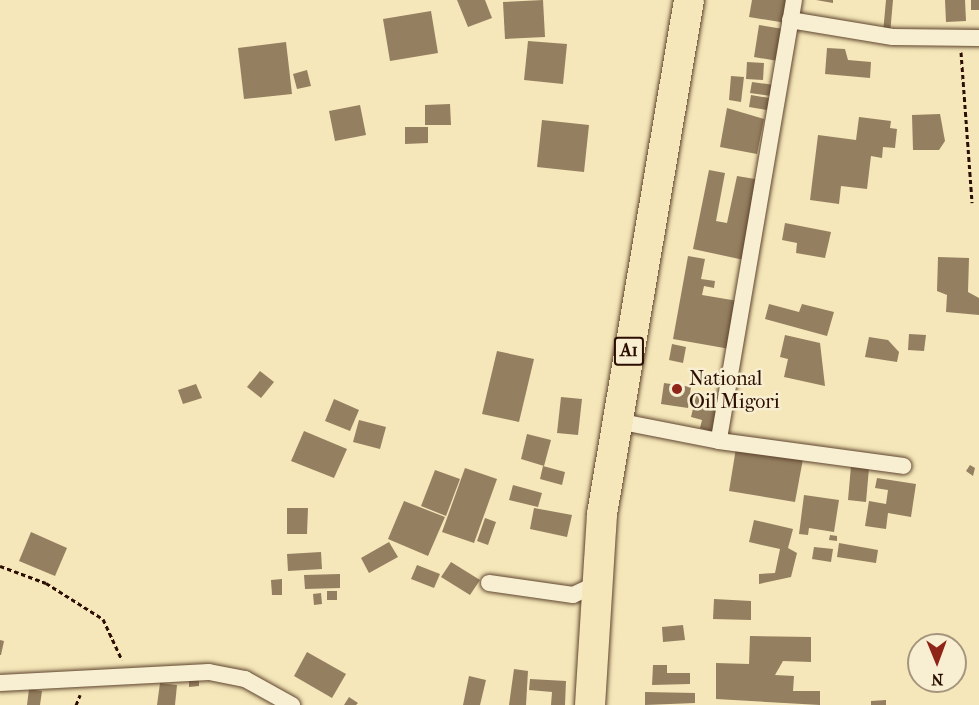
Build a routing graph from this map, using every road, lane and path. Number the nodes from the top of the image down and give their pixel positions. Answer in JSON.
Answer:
{"nodes":[{"id":1,"x":689,"y":0,"type":"edge"},
{"id":2,"x":794,"y":0,"type":"edge"},
{"id":3,"x":790,"y":20,"type":"junction"},
{"id":4,"x":979,"y":38,"type":"edge"},
{"id":5,"x":956,"y":39,"type":"junction"},
{"id":6,"x":972,"y":203,"type":"dead end"},
{"id":7,"x":617,"y":421,"type":"junction"},
{"id":8,"x":718,"y":441,"type":"junction"},
{"id":9,"x":903,"y":466,"type":"dead end"},
{"id":10,"x":0,"y":566,"type":"edge"},
{"id":11,"x":489,"y":583,"type":"dead end"},
{"id":12,"x":594,"y":585,"type":"junction"},
{"id":13,"x":130,"y":678,"type":"junction"},
{"id":14,"x":0,"y":683,"type":"edge"},
{"id":15,"x":292,"y":705,"type":"edge"},
{"id":16,"x":590,"y":705,"type":"edge"}],
"edges":[{"from":1,"to":7,"type":"highway","number":"A1"},
{"from":2,"to":3,"type":"street"},
{"from":3,"to":5,"type":"street"},
{"from":3,"to":8,"type":"street"},
{"from":4,"to":5,"type":"street"},
{"from":5,"to":6,"type":"path"},
{"from":7,"to":8,"type":"street"},
{"from":7,"to":12,"type":"highway","number":"A1"},
{"from":8,"to":9,"type":"street"},
{"from":10,"to":13,"type":"path"},
{"from":11,"to":12,"type":"street"},
{"from":12,"to":16,"type":"highway","number":"A1"},
{"from":13,"to":14,"type":"street"},
{"from":13,"to":15,"type":"street"}]}
